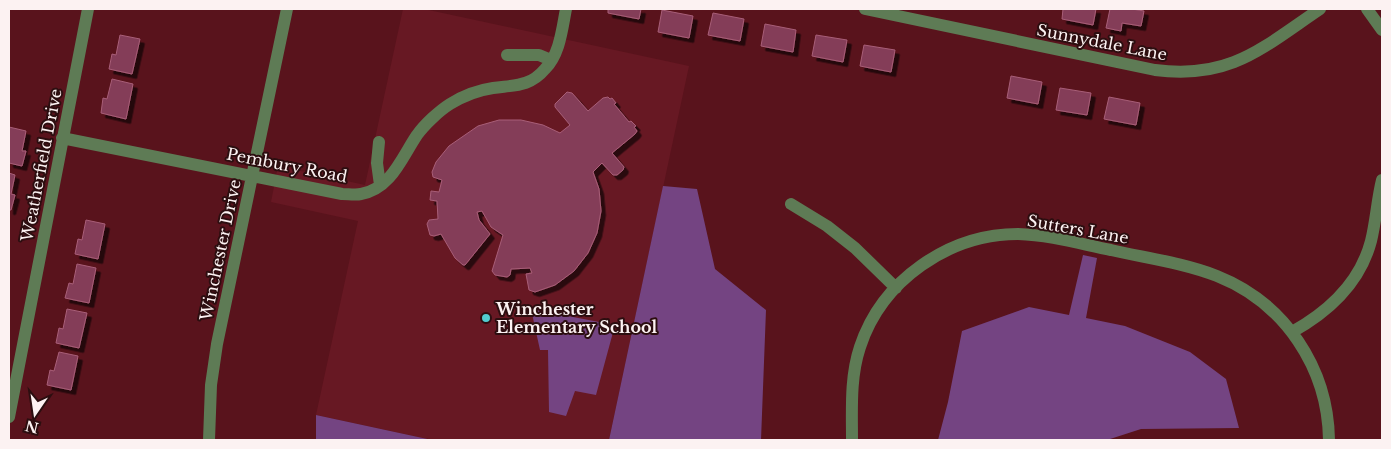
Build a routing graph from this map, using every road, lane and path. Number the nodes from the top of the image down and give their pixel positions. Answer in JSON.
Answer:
{"nodes":[{"id":1,"x":88,"y":9,"type":"edge"},
{"id":2,"x":287,"y":9,"type":"edge"},
{"id":3,"x":566,"y":9,"type":"edge"},
{"id":4,"x":865,"y":9,"type":"edge"},
{"id":5,"x":929,"y":9,"type":"edge"},
{"id":6,"x":1320,"y":9,"type":"edge"},
{"id":7,"x":1367,"y":9,"type":"edge"},
{"id":8,"x":926,"y":22,"type":"junction"},
{"id":9,"x":1382,"y":30,"type":"edge"},
{"id":10,"x":507,"y":55,"type":"dead end"},
{"id":11,"x":551,"y":60,"type":"junction"},
{"id":12,"x":62,"y":138,"type":"junction"},
{"id":13,"x":379,"y":142,"type":"dead end"},
{"id":14,"x":252,"y":175,"type":"junction"},
{"id":15,"x":1382,"y":180,"type":"edge"},
{"id":16,"x":380,"y":185,"type":"junction"},
{"id":17,"x":791,"y":204,"type":"dead end"},
{"id":18,"x":896,"y":288,"type":"junction"},
{"id":19,"x":1292,"y":332,"type":"junction"},
{"id":20,"x":9,"y":417,"type":"edge"},
{"id":21,"x":209,"y":440,"type":"edge"},
{"id":22,"x":852,"y":440,"type":"edge"},
{"id":23,"x":1330,"y":440,"type":"edge"}],
"edges":[{"from":1,"to":12,"type":"street","name":"Weatherfield Drive"},
{"from":2,"to":14,"type":"street","name":"Winchester Drive"},
{"from":3,"to":11,"type":"street","name":"Pembury Road"},
{"from":4,"to":8,"type":"street","name":"Sunnydale Lane"},
{"from":5,"to":8,"type":"street"},
{"from":6,"to":8,"type":"street","name":"Sunnydale Lane"},
{"from":7,"to":9,"type":"street"},
{"from":10,"to":11,"type":"street"},
{"from":11,"to":16,"type":"street","name":"Pembury Road"},
{"from":12,"to":14,"type":"street","name":"Pembury Road"},
{"from":12,"to":20,"type":"street","name":"Weatherfield Drive"},
{"from":13,"to":16,"type":"street"},
{"from":14,"to":16,"type":"street","name":"Pembury Road"},
{"from":14,"to":21,"type":"street","name":"Winchester Drive"},
{"from":15,"to":19,"type":"street"},
{"from":17,"to":18,"type":"street"},
{"from":18,"to":19,"type":"street","name":"Sutters Lane"},
{"from":18,"to":22,"type":"street","name":"Sutters Lane"},
{"from":19,"to":23,"type":"street","name":"Sutters Lane"}]}
